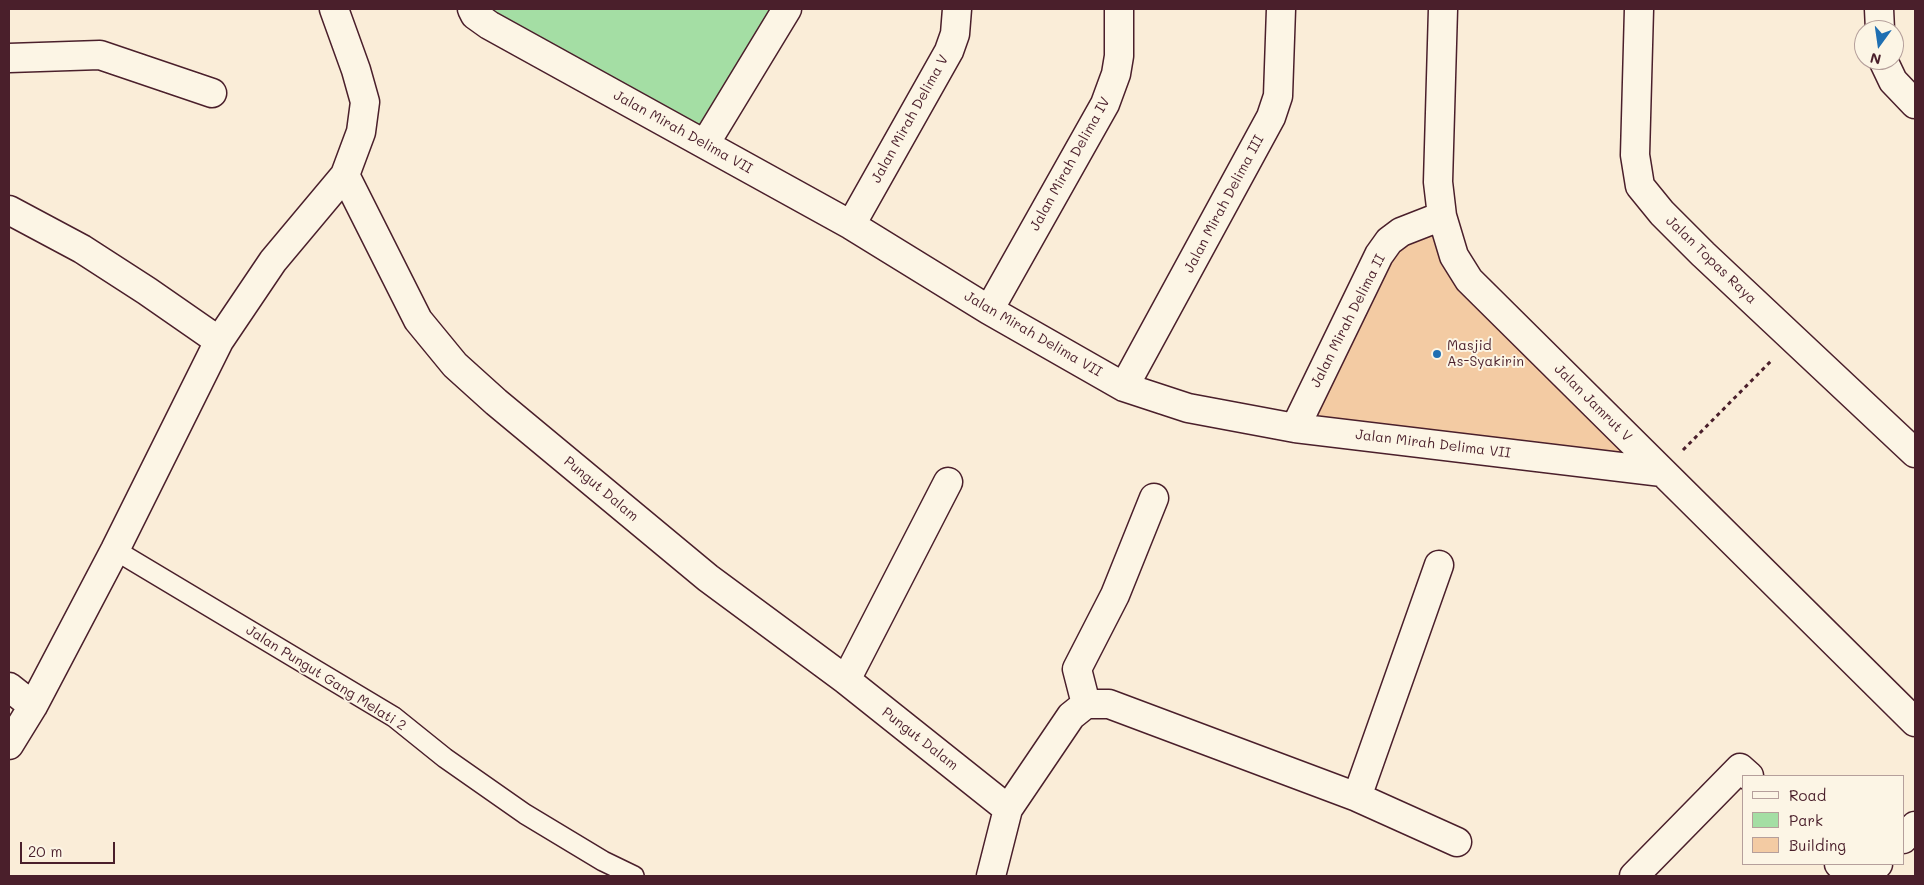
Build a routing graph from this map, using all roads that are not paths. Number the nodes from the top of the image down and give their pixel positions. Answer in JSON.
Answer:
{"nodes":[{"id":1,"x":334,"y":9,"type":"edge"},
{"id":2,"x":472,"y":9,"type":"edge"},
{"id":3,"x":787,"y":9,"type":"edge"},
{"id":4,"x":957,"y":9,"type":"edge"},
{"id":5,"x":1119,"y":9,"type":"edge"},
{"id":6,"x":1281,"y":9,"type":"edge"},
{"id":7,"x":1442,"y":9,"type":"edge"},
{"id":8,"x":1639,"y":9,"type":"edge"},
{"id":9,"x":9,"y":58,"type":"edge"},
{"id":10,"x":1888,"y":70,"type":"edge"},
{"id":11,"x":212,"y":93,"type":"dead end"},
{"id":12,"x":1915,"y":104,"type":"edge"},
{"id":13,"x":704,"y":144,"type":"junction"},
{"id":14,"x":345,"y":175,"type":"junction"},
{"id":15,"x":9,"y":210,"type":"edge"},
{"id":16,"x":1442,"y":216,"type":"junction"},
{"id":17,"x":851,"y":226,"type":"junction"},
{"id":18,"x":989,"y":310,"type":"junction"},
{"id":19,"x":219,"y":341,"type":"junction"},
{"id":20,"x":1124,"y":387,"type":"junction"},
{"id":21,"x":1295,"y":428,"type":"junction"},
{"id":22,"x":1915,"y":453,"type":"edge"},
{"id":23,"x":1662,"y":472,"type":"junction"},
{"id":24,"x":948,"y":482,"type":"dead end"},
{"id":25,"x":1154,"y":498,"type":"dead end"},
{"id":26,"x":114,"y":550,"type":"junction"},
{"id":27,"x":1439,"y":565,"type":"dead end"},
{"id":28,"x":846,"y":680,"type":"junction"},
{"id":29,"x":9,"y":687,"type":"edge"},
{"id":30,"x":1086,"y":704,"type":"junction"},
{"id":31,"x":33,"y":706,"type":"junction"},
{"id":32,"x":1915,"y":722,"type":"edge"},
{"id":33,"x":9,"y":745,"type":"edge"},
{"id":34,"x":1748,"y":775,"type":"edge"},
{"id":35,"x":1357,"y":797,"type":"junction"},
{"id":36,"x":1008,"y":809,"type":"junction"},
{"id":37,"x":1915,"y":826,"type":"edge"},
{"id":38,"x":1904,"y":837,"type":"edge"},
{"id":39,"x":1457,"y":842,"type":"dead end"},
{"id":40,"x":1840,"y":865,"type":"edge"},
{"id":41,"x":1877,"y":865,"type":"edge"},
{"id":42,"x":634,"y":876,"type":"edge"},
{"id":43,"x":990,"y":876,"type":"edge"},
{"id":44,"x":1634,"y":876,"type":"edge"},
{"id":45,"x":1852,"y":876,"type":"edge"},
{"id":46,"x":1866,"y":876,"type":"edge"}],
"edges":[{"from":1,"to":14,"type":"street"},
{"from":2,"to":13,"type":"street","name":"Jalan Mirah Delima VII"},
{"from":3,"to":13,"type":"street"},
{"from":4,"to":17,"type":"street","name":"Jalan Mirah Delima V"},
{"from":5,"to":18,"type":"street","name":"Jalan Mirah Delima IV"},
{"from":6,"to":20,"type":"street","name":"Jalan Mirah Delima III"},
{"from":7,"to":16,"type":"street","name":"Jalan Jamrut V"},
{"from":8,"to":22,"type":"street","name":"Jalan Topas Raya"},
{"from":9,"to":11,"type":"street"},
{"from":10,"to":12,"type":"street"},
{"from":13,"to":17,"type":"street","name":"Jalan Mirah Delima VII"},
{"from":14,"to":19,"type":"street"},
{"from":14,"to":28,"type":"street","name":"Pungut Dalam"},
{"from":15,"to":19,"type":"street"},
{"from":16,"to":21,"type":"street","name":"Jalan Mirah Delima II"},
{"from":16,"to":23,"type":"street","name":"Jalan Jamrut V"},
{"from":17,"to":18,"type":"street","name":"Jalan Mirah Delima VII"},
{"from":18,"to":20,"type":"street","name":"Jalan Mirah Delima VII"},
{"from":19,"to":26,"type":"street"},
{"from":20,"to":21,"type":"street","name":"Jalan Mirah Delima VII"},
{"from":21,"to":23,"type":"street","name":"Jalan Mirah Delima VII"},
{"from":23,"to":32,"type":"street","name":"Jalan Jamrut V"},
{"from":24,"to":28,"type":"street"},
{"from":25,"to":30,"type":"street"},
{"from":26,"to":31,"type":"street"},
{"from":26,"to":42,"type":"lane","name":"Jalan Pungut Gang Melati 2"},
{"from":27,"to":35,"type":"street"},
{"from":28,"to":36,"type":"street","name":"Pungut Dalam"},
{"from":29,"to":31,"type":"street"},
{"from":30,"to":35,"type":"street"},
{"from":30,"to":36,"type":"street"},
{"from":31,"to":33,"type":"street"},
{"from":34,"to":44,"type":"street"},
{"from":35,"to":39,"type":"street"},
{"from":36,"to":43,"type":"street"},
{"from":37,"to":38,"type":"street"},
{"from":40,"to":45,"type":"street"},
{"from":41,"to":46,"type":"street"}]}
